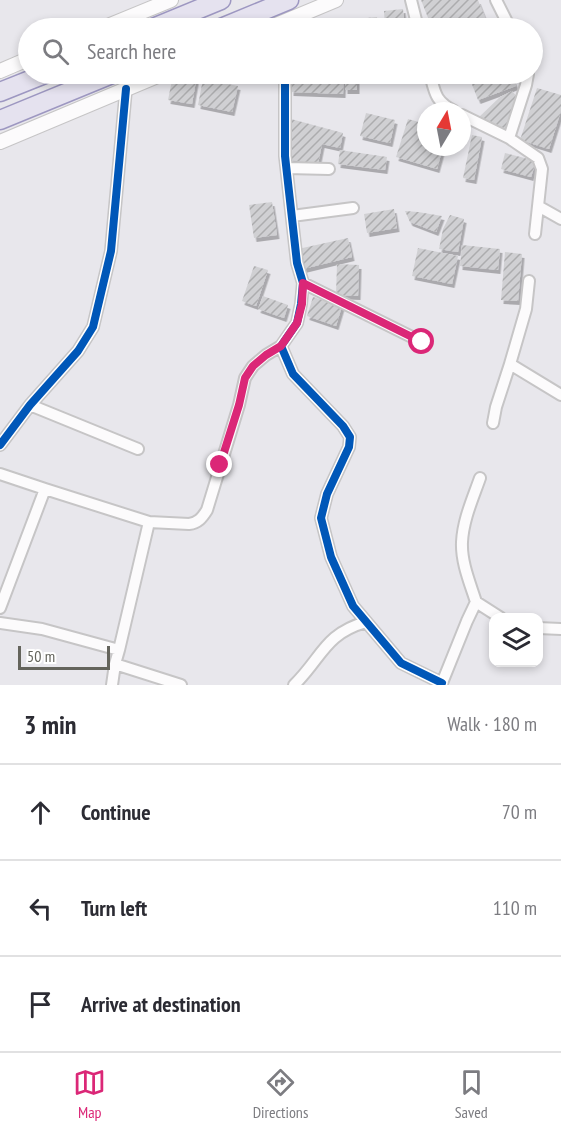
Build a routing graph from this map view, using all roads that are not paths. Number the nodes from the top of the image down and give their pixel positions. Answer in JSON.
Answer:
{"nodes":[{"id":1,"x":171,"y":0,"type":"edge"},
{"id":2,"x":221,"y":0,"type":"edge"},
{"id":3,"x":289,"y":0,"type":"edge"},
{"id":4,"x":336,"y":0,"type":"edge"},
{"id":5,"x":411,"y":0,"type":"edge"},
{"id":6,"x":496,"y":0,"type":"edge"},
{"id":7,"x":127,"y":18,"type":"edge"},
{"id":8,"x":177,"y":18,"type":"edge"},
{"id":9,"x":245,"y":18,"type":"edge"},
{"id":10,"x":299,"y":18,"type":"edge"},
{"id":11,"x":416,"y":18,"type":"edge"},
{"id":12,"x":505,"y":18,"type":"edge"},
{"id":13,"x":18,"y":63,"type":"edge"},
{"id":14,"x":0,"y":71,"type":"edge"},
{"id":15,"x":20,"y":84,"type":"edge"},
{"id":16,"x":88,"y":84,"type":"edge"},
{"id":17,"x":138,"y":84,"type":"edge"},
{"id":18,"x":285,"y":84,"type":"edge"},
{"id":19,"x":432,"y":84,"type":"edge"},
{"id":20,"x":526,"y":84,"type":"edge"},
{"id":21,"x":126,"y":89,"type":"junction"},
{"id":22,"x":0,"y":92,"type":"edge"},
{"id":23,"x":440,"y":102,"type":"edge"},
{"id":24,"x":471,"y":119,"type":"edge"},
{"id":25,"x":0,"y":120,"type":"edge"},
{"id":26,"x":509,"y":138,"type":"junction"},
{"id":27,"x":0,"y":142,"type":"edge"},
{"id":28,"x":287,"y":168,"type":"junction"},
{"id":29,"x":329,"y":169,"type":"dead end"},
{"id":30,"x":538,"y":206,"type":"junction"},
{"id":31,"x":353,"y":208,"type":"dead end"},
{"id":32,"x":292,"y":216,"type":"junction"},
{"id":33,"x":561,"y":219,"type":"edge"},
{"id":34,"x":535,"y":234,"type":"dead end"},
{"id":35,"x":529,"y":281,"type":"dead end"},
{"id":36,"x":303,"y":283,"type":"junction"},
{"id":37,"x":422,"y":342,"type":"dead end"},
{"id":38,"x":281,"y":346,"type":"junction"},
{"id":39,"x":510,"y":364,"type":"junction"},
{"id":40,"x":561,"y":395,"type":"edge"},
{"id":41,"x":30,"y":405,"type":"junction"},
{"id":42,"x":493,"y":423,"type":"dead end"},
{"id":43,"x":0,"y":445,"type":"edge"},
{"id":44,"x":138,"y":449,"type":"dead end"},
{"id":45,"x":0,"y":474,"type":"edge"},
{"id":46,"x":480,"y":478,"type":"dead end"},
{"id":47,"x":45,"y":489,"type":"junction"},
{"id":48,"x":149,"y":522,"type":"junction"},
{"id":49,"x":476,"y":602,"type":"junction"},
{"id":50,"x":0,"y":608,"type":"edge"},
{"id":51,"x":493,"y":613,"type":"edge"},
{"id":52,"x":366,"y":622,"type":"junction"},
{"id":53,"x":0,"y":623,"type":"edge"},
{"id":54,"x":543,"y":628,"type":"edge"},
{"id":55,"x":561,"y":629,"type":"edge"},
{"id":56,"x":119,"y":650,"type":"junction"},
{"id":57,"x":115,"y":664,"type":"junction"},
{"id":58,"x":442,"y":684,"type":"edge"},
{"id":59,"x":112,"y":685,"type":"edge"},
{"id":60,"x":181,"y":685,"type":"edge"},
{"id":61,"x":294,"y":685,"type":"edge"}],
"edges":[{"from":1,"to":7,"type":"street"},
{"from":2,"to":8,"type":"highway"},
{"from":3,"to":9,"type":"highway"},
{"from":4,"to":10,"type":"street"},
{"from":5,"to":11,"type":"street"},
{"from":6,"to":12,"type":"street"},
{"from":13,"to":14,"type":"street"},
{"from":15,"to":22,"type":"highway"},
{"from":16,"to":25,"type":"highway"},
{"from":17,"to":21,"type":"street"},
{"from":18,"to":28,"type":"street"},
{"from":19,"to":23,"type":"street"},
{"from":20,"to":26,"type":"street"},
{"from":21,"to":27,"type":"street"},
{"from":21,"to":41,"type":"street"},
{"from":24,"to":26,"type":"street"},
{"from":26,"to":30,"type":"street"},
{"from":28,"to":29,"type":"street"},
{"from":28,"to":32,"type":"street"},
{"from":30,"to":33,"type":"street"},
{"from":30,"to":34,"type":"street"},
{"from":31,"to":32,"type":"street"},
{"from":32,"to":36,"type":"street"},
{"from":35,"to":39,"type":"street"},
{"from":36,"to":37,"type":"street"},
{"from":36,"to":38,"type":"street"},
{"from":38,"to":48,"type":"street"},
{"from":38,"to":52,"type":"street"},
{"from":39,"to":40,"type":"street"},
{"from":39,"to":42,"type":"street"},
{"from":41,"to":43,"type":"street"},
{"from":41,"to":44,"type":"street"},
{"from":45,"to":47,"type":"street"},
{"from":46,"to":49,"type":"street"},
{"from":47,"to":48,"type":"street"},
{"from":47,"to":50,"type":"street"},
{"from":48,"to":56,"type":"street"},
{"from":49,"to":51,"type":"street"},
{"from":49,"to":58,"type":"street"},
{"from":52,"to":58,"type":"street"},
{"from":52,"to":61,"type":"street"},
{"from":53,"to":56,"type":"street"},
{"from":54,"to":55,"type":"street"},
{"from":56,"to":57,"type":"street"},
{"from":57,"to":59,"type":"street"},
{"from":57,"to":60,"type":"street"}]}
